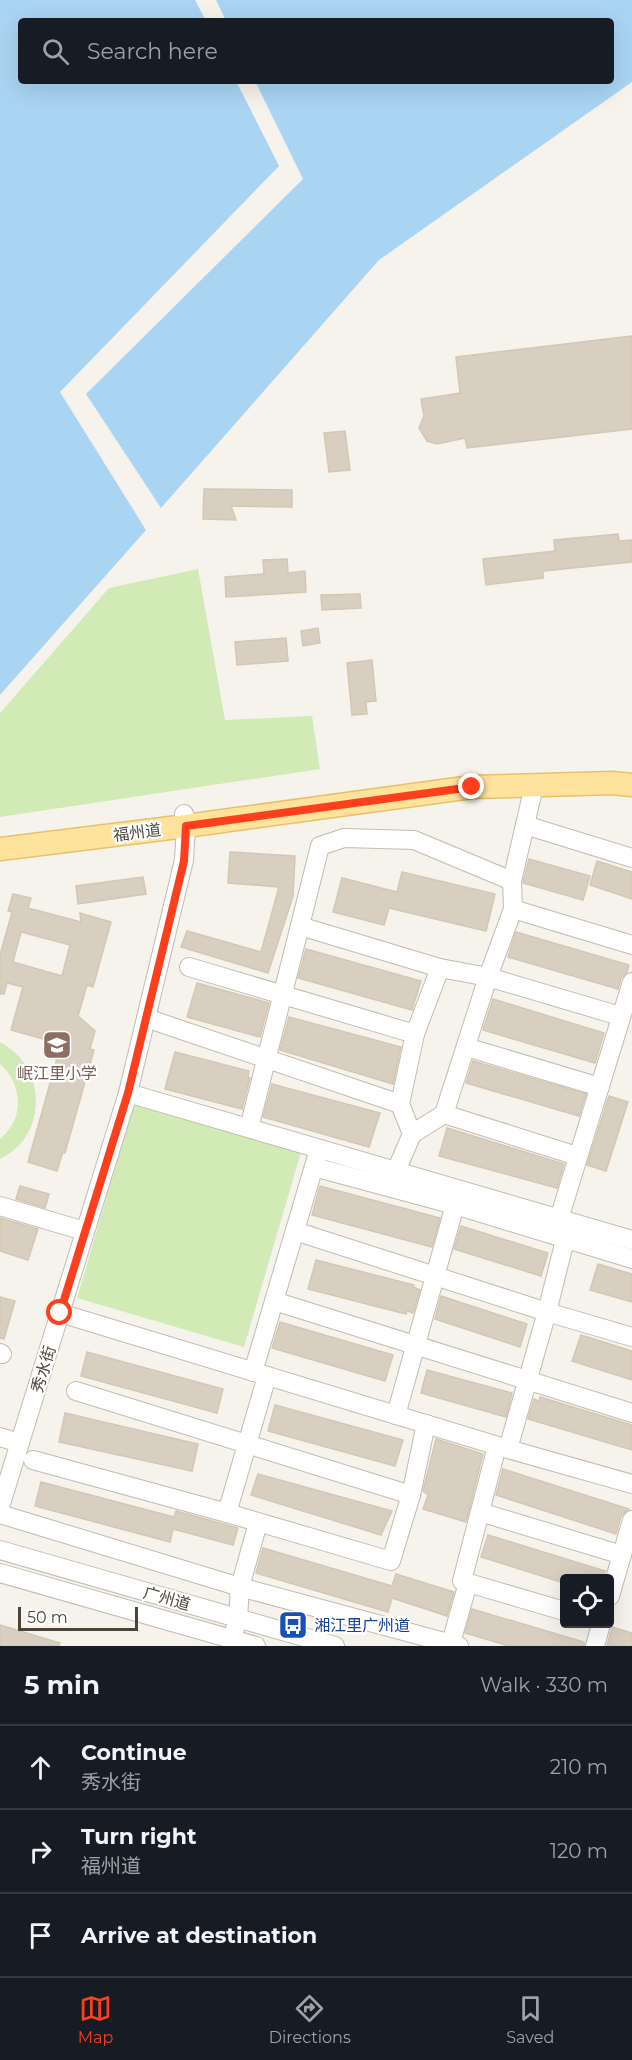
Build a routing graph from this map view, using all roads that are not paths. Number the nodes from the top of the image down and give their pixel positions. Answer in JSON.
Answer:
{"nodes":[{"id":1,"x":632,"y":773,"type":"edge"},
{"id":2,"x":632,"y":785,"type":"edge"},
{"id":3,"x":534,"y":786,"type":"junction"},
{"id":4,"x":185,"y":820,"type":"junction"},
{"id":5,"x":525,"y":825,"type":"junction"},
{"id":6,"x":0,"y":836,"type":"edge"},
{"id":7,"x":0,"y":849,"type":"edge"},
{"id":8,"x":632,"y":858,"type":"edge"},
{"id":9,"x":512,"y":880,"type":"junction"},
{"id":10,"x":513,"y":909,"type":"junction"},
{"id":11,"x":300,"y":926,"type":"junction"},
{"id":12,"x":632,"y":945,"type":"edge"},
{"id":13,"x":189,"y":967,"type":"dead end"},
{"id":14,"x":440,"y":968,"type":"junction"},
{"id":15,"x":488,"y":977,"type":"junction"},
{"id":16,"x":632,"y":982,"type":"edge"},
{"id":17,"x":283,"y":995,"type":"junction"},
{"id":18,"x":620,"y":1016,"type":"junction"},
{"id":19,"x":146,"y":1018,"type":"junction"},
{"id":20,"x":415,"y":1034,"type":"junction"},
{"id":21,"x":466,"y":1047,"type":"junction"},
{"id":22,"x":267,"y":1059,"type":"junction"},
{"id":23,"x":600,"y":1087,"type":"junction"},
{"id":24,"x":128,"y":1093,"type":"junction"},
{"id":25,"x":400,"y":1104,"type":"junction"},
{"id":26,"x":444,"y":1114,"type":"junction"},
{"id":27,"x":249,"y":1128,"type":"junction"},
{"id":28,"x":412,"y":1134,"type":"junction"},
{"id":29,"x":320,"y":1149,"type":"junction"},
{"id":30,"x":577,"y":1156,"type":"junction"},
{"id":31,"x":314,"y":1167,"type":"junction"},
{"id":32,"x":396,"y":1171,"type":"junction"},
{"id":33,"x":455,"y":1205,"type":"junction"},
{"id":34,"x":0,"y":1206,"type":"edge"},
{"id":35,"x":559,"y":1219,"type":"junction"},
{"id":36,"x":84,"y":1231,"type":"junction"},
{"id":37,"x":295,"y":1232,"type":"junction"},
{"id":38,"x":565,"y":1240,"type":"junction"},
{"id":39,"x":632,"y":1240,"type":"edge"},
{"id":40,"x":632,"y":1259,"type":"edge"},
{"id":41,"x":435,"y":1275,"type":"junction"},
{"id":42,"x":274,"y":1301,"type":"junction"},
{"id":43,"x":547,"y":1312,"type":"junction"},
{"id":44,"x":60,"y":1313,"type":"junction"},
{"id":45,"x":632,"y":1337,"type":"edge"},
{"id":46,"x":415,"y":1345,"type":"junction"},
{"id":47,"x":260,"y":1374,"type":"junction"},
{"id":48,"x":527,"y":1380,"type":"junction"},
{"id":49,"x":76,"y":1391,"type":"dead end"},
{"id":50,"x":632,"y":1413,"type":"edge"},
{"id":51,"x":396,"y":1415,"type":"junction"},
{"id":52,"x":426,"y":1424,"type":"junction"},
{"id":53,"x":0,"y":1437,"type":"edge"},
{"id":54,"x":20,"y":1443,"type":"junction"},
{"id":55,"x":247,"y":1444,"type":"junction"},
{"id":56,"x":503,"y":1447,"type":"junction"},
{"id":57,"x":33,"y":1460,"type":"dead end"},
{"id":58,"x":632,"y":1484,"type":"edge"},
{"id":59,"x":411,"y":1495,"type":"junction"},
{"id":60,"x":0,"y":1507,"type":"edge"},
{"id":61,"x":480,"y":1512,"type":"junction"},
{"id":62,"x":227,"y":1513,"type":"junction"},
{"id":63,"x":0,"y":1514,"type":"edge"},
{"id":64,"x":632,"y":1520,"type":"edge"},
{"id":65,"x":258,"y":1523,"type":"junction"},
{"id":66,"x":0,"y":1550,"type":"edge"},
{"id":67,"x":622,"y":1555,"type":"junction"},
{"id":68,"x":0,"y":1573,"type":"edge"},
{"id":69,"x":614,"y":1580,"type":"edge"},
{"id":70,"x":468,"y":1583,"type":"junction"},
{"id":71,"x":240,"y":1587,"type":"junction"},
{"id":72,"x":560,"y":1610,"type":"edge"},
{"id":73,"x":238,"y":1618,"type":"junction"},
{"id":74,"x":600,"y":1628,"type":"edge"},
{"id":75,"x":230,"y":1642,"type":"edge"},
{"id":76,"x":453,"y":1645,"type":"edge"},
{"id":77,"x":256,"y":1646,"type":"edge"},
{"id":78,"x":335,"y":1646,"type":"edge"},
{"id":79,"x":595,"y":1646,"type":"edge"}],
"edges":[{"from":1,"to":4,"type":"main road","name":"福州道"},
{"from":2,"to":3,"type":"main road","name":"福州道"},
{"from":3,"to":4,"type":"main road","name":"福州道"},
{"from":3,"to":5,"type":"street"},
{"from":4,"to":6,"type":"main road","name":"福州道"},
{"from":4,"to":7,"type":"main road","name":"福州道"},
{"from":4,"to":19,"type":"street","name":"秀水街"},
{"from":5,"to":8,"type":"street"},
{"from":5,"to":9,"type":"street"},
{"from":9,"to":10,"type":"street"},
{"from":9,"to":11,"type":"street"},
{"from":10,"to":12,"type":"street"},
{"from":10,"to":15,"type":"street"},
{"from":11,"to":14,"type":"street"},
{"from":11,"to":17,"type":"street"},
{"from":13,"to":17,"type":"street"},
{"from":14,"to":15,"type":"street"},
{"from":14,"to":20,"type":"street"},
{"from":15,"to":18,"type":"street"},
{"from":15,"to":21,"type":"street"},
{"from":16,"to":18,"type":"street"},
{"from":17,"to":20,"type":"street"},
{"from":17,"to":22,"type":"street"},
{"from":18,"to":23,"type":"street"},
{"from":19,"to":22,"type":"street"},
{"from":19,"to":24,"type":"street","name":"秀水街"},
{"from":20,"to":25,"type":"street"},
{"from":21,"to":23,"type":"street"},
{"from":21,"to":26,"type":"street"},
{"from":22,"to":25,"type":"street"},
{"from":22,"to":27,"type":"street"},
{"from":23,"to":30,"type":"street"},
{"from":24,"to":27,"type":"street"},
{"from":24,"to":36,"type":"street","name":"秀水街"},
{"from":25,"to":28,"type":"street"},
{"from":26,"to":28,"type":"street"},
{"from":26,"to":30,"type":"street"},
{"from":27,"to":29,"type":"street"},
{"from":28,"to":32,"type":"street"},
{"from":29,"to":31,"type":"street"},
{"from":29,"to":32,"type":"street"},
{"from":30,"to":35,"type":"street"},
{"from":31,"to":33,"type":"street"},
{"from":31,"to":37,"type":"street"},
{"from":32,"to":35,"type":"street"},
{"from":33,"to":38,"type":"street"},
{"from":33,"to":41,"type":"street"},
{"from":34,"to":36,"type":"street"},
{"from":35,"to":39,"type":"street"},
{"from":36,"to":44,"type":"street","name":"秀水街"},
{"from":37,"to":41,"type":"street"},
{"from":37,"to":42,"type":"street"},
{"from":38,"to":40,"type":"street"},
{"from":38,"to":43,"type":"street"},
{"from":41,"to":43,"type":"street"},
{"from":41,"to":46,"type":"street"},
{"from":42,"to":46,"type":"street"},
{"from":42,"to":47,"type":"street"},
{"from":43,"to":45,"type":"street"},
{"from":43,"to":48,"type":"street"},
{"from":44,"to":47,"type":"street"},
{"from":44,"to":54,"type":"street","name":"秀水街"},
{"from":46,"to":48,"type":"street"},
{"from":46,"to":51,"type":"street"},
{"from":47,"to":51,"type":"street"},
{"from":47,"to":55,"type":"street"},
{"from":48,"to":50,"type":"street"},
{"from":48,"to":56,"type":"street"},
{"from":49,"to":55,"type":"street"},
{"from":51,"to":52,"type":"street"},
{"from":52,"to":56,"type":"street"},
{"from":52,"to":59,"type":"street"},
{"from":53,"to":54,"type":"street"},
{"from":54,"to":60,"type":"street","name":"秀水街"},
{"from":55,"to":59,"type":"street"},
{"from":55,"to":62,"type":"street"},
{"from":56,"to":58,"type":"street"},
{"from":56,"to":61,"type":"street"},
{"from":57,"to":62,"type":"street"},
{"from":59,"to":65,"type":"street"},
{"from":61,"to":67,"type":"street"},
{"from":61,"to":70,"type":"street"},
{"from":62,"to":65,"type":"street"},
{"from":63,"to":71,"type":"street"},
{"from":64,"to":67,"type":"street"},
{"from":65,"to":71,"type":"street"},
{"from":66,"to":73,"type":"street","name":"广州道"},
{"from":67,"to":69,"type":"street"},
{"from":68,"to":75,"type":"street","name":"广州道"},
{"from":70,"to":72,"type":"street"},
{"from":70,"to":76,"type":"street"},
{"from":71,"to":73,"type":"street"},
{"from":71,"to":76,"type":"street"},
{"from":73,"to":75,"type":"street"},
{"from":73,"to":78,"type":"street","name":"广州道"},
{"from":74,"to":79,"type":"street"},
{"from":75,"to":77,"type":"street","name":"广州道"}]}
